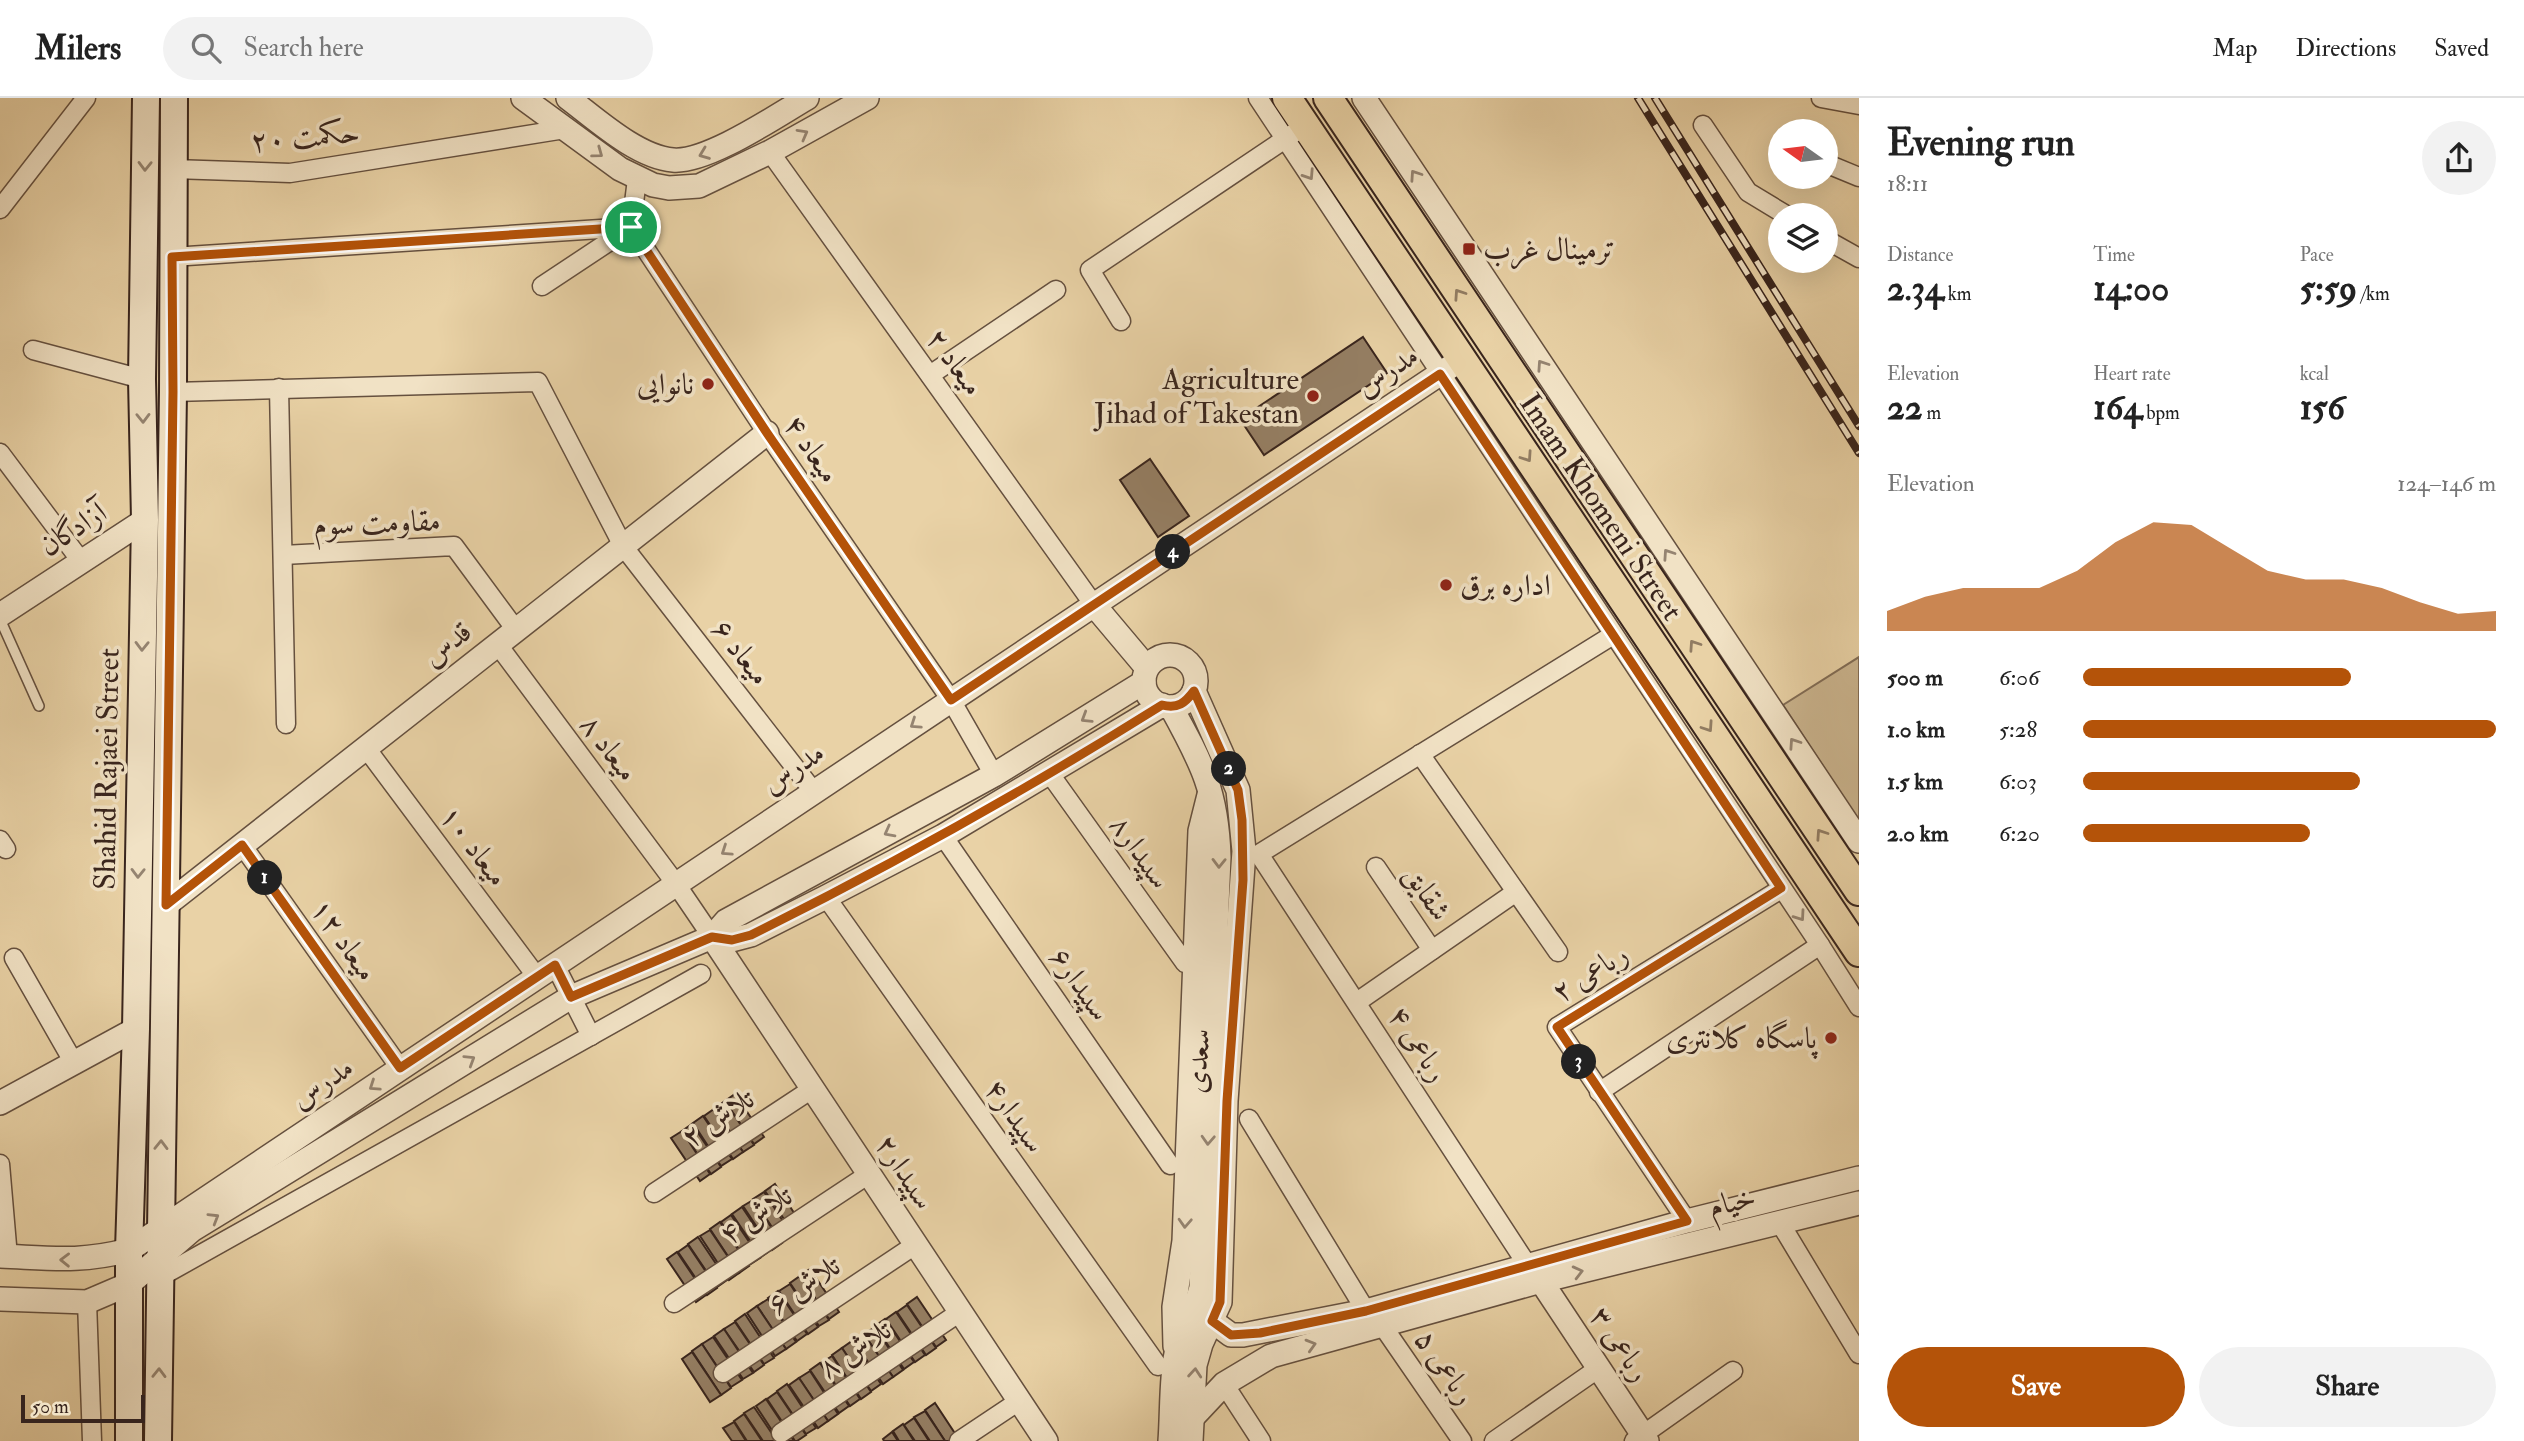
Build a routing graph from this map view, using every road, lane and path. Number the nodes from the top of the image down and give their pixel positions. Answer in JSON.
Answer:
{"nodes":[{"id":1,"x":86,"y":98,"type":"edge"},
{"id":2,"x":146,"y":98,"type":"edge"},
{"id":3,"x":174,"y":98,"type":"edge"},
{"id":4,"x":523,"y":98,"type":"edge"},
{"id":5,"x":568,"y":98,"type":"edge"},
{"id":6,"x":807,"y":98,"type":"edge"},
{"id":7,"x":867,"y":98,"type":"edge"},
{"id":8,"x":1258,"y":98,"type":"edge"},
{"id":9,"x":1287,"y":98,"type":"edge"},
{"id":10,"x":1328,"y":98,"type":"edge"},
{"id":11,"x":1364,"y":98,"type":"edge"},
{"id":12,"x":1821,"y":98,"type":"edge"},
{"id":13,"x":1859,"y":105,"type":"edge"},
{"id":14,"x":1703,"y":125,"type":"dead end"},
{"id":15,"x":565,"y":129,"type":"junction"},
{"id":16,"x":1295,"y":132,"type":"junction"},
{"id":17,"x":770,"y":152,"type":"junction"},
{"id":18,"x":1838,"y":168,"type":"edge"},
{"id":19,"x":173,"y":169,"type":"junction"},
{"id":20,"x":1859,"y":177,"type":"edge"},
{"id":21,"x":637,"y":179,"type":"junction"},
{"id":22,"x":1768,"y":204,"type":"edge"},
{"id":23,"x":0,"y":209,"type":"edge"},
{"id":24,"x":631,"y":227,"type":"junction"},
{"id":25,"x":1838,"y":246,"type":"edge"},
{"id":26,"x":172,"y":257,"type":"junction"},
{"id":27,"x":1859,"y":258,"type":"edge"},
{"id":28,"x":542,"y":286,"type":"dead end"},
{"id":29,"x":1056,"y":290,"type":"dead end"},
{"id":30,"x":1121,"y":321,"type":"dead end"},
{"id":31,"x":1489,"y":340,"type":"junction"},
{"id":32,"x":33,"y":350,"type":"dead end"},
{"id":33,"x":1451,"y":366,"type":"junction"},
{"id":34,"x":930,"y":375,"type":"junction"},
{"id":35,"x":142,"y":380,"type":"junction"},
{"id":36,"x":279,"y":388,"type":"junction"},
{"id":37,"x":173,"y":392,"type":"junction"},
{"id":38,"x":767,"y":433,"type":"junction"},
{"id":39,"x":0,"y":453,"type":"edge"},
{"id":40,"x":145,"y":520,"type":"junction"},
{"id":41,"x":171,"y":522,"type":"junction"},
{"id":42,"x":623,"y":546,"type":"junction"},
{"id":43,"x":283,"y":555,"type":"junction"},
{"id":44,"x":81,"y":562,"type":"junction"},
{"id":45,"x":1094,"y":605,"type":"junction"},
{"id":46,"x":0,"y":617,"type":"edge"},
{"id":47,"x":516,"y":630,"type":"junction"},
{"id":48,"x":1613,"y":635,"type":"junction"},
{"id":49,"x":498,"y":645,"type":"junction"},
{"id":50,"x":1145,"y":675,"type":"junction"},
{"id":51,"x":1194,"y":691,"type":"junction"},
{"id":52,"x":951,"y":700,"type":"junction"},
{"id":53,"x":39,"y":706,"type":"dead end"},
{"id":54,"x":1166,"y":706,"type":"junction"},
{"id":55,"x":286,"y":723,"type":"dead end"},
{"id":56,"x":366,"y":748,"type":"junction"},
{"id":57,"x":1420,"y":754,"type":"junction"},
{"id":58,"x":1050,"y":774,"type":"junction"},
{"id":59,"x":994,"y":775,"type":"junction"},
{"id":60,"x":814,"y":792,"type":"junction"},
{"id":61,"x":943,"y":836,"type":"junction"},
{"id":62,"x":1859,"y":841,"type":"edge"},
{"id":63,"x":242,"y":845,"type":"junction"},
{"id":64,"x":1376,"y":867,"type":"dead end"},
{"id":65,"x":676,"y":884,"type":"junction"},
{"id":66,"x":1781,"y":888,"type":"junction"},
{"id":67,"x":1859,"y":891,"type":"edge"},
{"id":68,"x":1516,"y":892,"type":"junction"},
{"id":69,"x":826,"y":897,"type":"junction"},
{"id":70,"x":166,"y":905,"type":"junction"},
{"id":71,"x":712,"y":937,"type":"junction"},
{"id":72,"x":1821,"y":945,"type":"junction"},
{"id":73,"x":1432,"y":950,"type":"junction"},
{"id":74,"x":1558,"y":952,"type":"dead end"},
{"id":75,"x":1859,"y":952,"type":"edge"},
{"id":76,"x":14,"y":958,"type":"dead end"},
{"id":77,"x":1185,"y":963,"type":"dead end"},
{"id":78,"x":546,"y":971,"type":"junction"},
{"id":79,"x":701,"y":974,"type":"dead end"},
{"id":80,"x":571,"y":997,"type":"junction"},
{"id":81,"x":1357,"y":1002,"type":"junction"},
{"id":82,"x":1859,"y":1007,"type":"edge"},
{"id":83,"x":136,"y":1029,"type":"junction"},
{"id":84,"x":590,"y":1036,"type":"junction"},
{"id":85,"x":74,"y":1063,"type":"junction"},
{"id":86,"x":400,"y":1068,"type":"junction"},
{"id":87,"x":812,"y":1088,"type":"junction"},
{"id":88,"x":1599,"y":1092,"type":"junction"},
{"id":89,"x":3,"y":1095,"type":"edge"},
{"id":90,"x":1249,"y":1119,"type":"dead end"},
{"id":91,"x":288,"y":1144,"type":"junction"},
{"id":92,"x":0,"y":1164,"type":"edge"},
{"id":93,"x":302,"y":1164,"type":"junction"},
{"id":94,"x":1170,"y":1165,"type":"dead end"},
{"id":95,"x":869,"y":1174,"type":"junction"},
{"id":96,"x":1859,"y":1178,"type":"edge"},
{"id":97,"x":1818,"y":1188,"type":"junction"},
{"id":98,"x":317,"y":1189,"type":"junction"},
{"id":99,"x":654,"y":1193,"type":"dead end"},
{"id":100,"x":1859,"y":1203,"type":"edge"},
{"id":101,"x":1826,"y":1211,"type":"junction"},
{"id":102,"x":1687,"y":1221,"type":"junction"},
{"id":103,"x":1780,"y":1223,"type":"junction"},
{"id":104,"x":160,"y":1229,"type":"junction"},
{"id":105,"x":915,"y":1245,"type":"junction"},
{"id":106,"x":129,"y":1250,"type":"junction"},
{"id":107,"x":4,"y":1257,"type":"edge"},
{"id":108,"x":160,"y":1268,"type":"junction"},
{"id":109,"x":1535,"y":1273,"type":"junction"},
{"id":110,"x":129,"y":1284,"type":"junction"},
{"id":111,"x":0,"y":1299,"type":"edge"},
{"id":112,"x":87,"y":1302,"type":"junction"},
{"id":113,"x":674,"y":1303,"type":"dead end"},
{"id":114,"x":960,"y":1312,"type":"junction"},
{"id":115,"x":1374,"y":1318,"type":"junction"},
{"id":116,"x":1212,"y":1321,"type":"junction"},
{"id":117,"x":1270,"y":1331,"type":"junction"},
{"id":118,"x":1243,"y":1335,"type":"junction"},
{"id":119,"x":1859,"y":1354,"type":"edge"},
{"id":120,"x":1274,"y":1355,"type":"junction"},
{"id":121,"x":1166,"y":1362,"type":"junction"},
{"id":122,"x":1250,"y":1367,"type":"junction"},
{"id":123,"x":1599,"y":1368,"type":"junction"},
{"id":124,"x":1733,"y":1371,"type":"dead end"},
{"id":125,"x":723,"y":1373,"type":"dead end"},
{"id":126,"x":1224,"y":1384,"type":"junction"},
{"id":127,"x":1019,"y":1401,"type":"junction"},
{"id":128,"x":1193,"y":1417,"type":"junction"},
{"id":129,"x":781,"y":1433,"type":"dead end"},
{"id":130,"x":1642,"y":1439,"type":"edge"},
{"id":131,"x":92,"y":1441,"type":"edge"},
{"id":132,"x":129,"y":1441,"type":"edge"},
{"id":133,"x":158,"y":1441,"type":"edge"},
{"id":134,"x":959,"y":1441,"type":"edge"},
{"id":135,"x":1046,"y":1441,"type":"edge"},
{"id":136,"x":1170,"y":1441,"type":"edge"},
{"id":137,"x":1191,"y":1441,"type":"edge"},
{"id":138,"x":1261,"y":1441,"type":"edge"},
{"id":139,"x":1462,"y":1441,"type":"edge"},
{"id":140,"x":1494,"y":1441,"type":"edge"}],
"edges":[{"from":1,"to":23,"type":"street"},
{"from":2,"to":35,"type":"main road","name":"Shahid Rajaei Street","one_way":true},
{"from":3,"to":19,"type":"main road","name":"Shahid Rajaei Street"},
{"from":4,"to":15,"type":"street"},
{"from":6,"to":5,"type":"street","one_way":true},
{"from":17,"to":7,"type":"street","one_way":true},
{"from":8,"to":16,"type":"street"},
{"from":9,"to":16,"type":"main road","name":"Imam Khomeni Street"},
{"from":31,"to":10,"type":"main road","name":"Imam Khomeni Street","one_way":true},
{"from":62,"to":11,"type":"street","one_way":true},
{"from":12,"to":13,"type":"street"},
{"from":14,"to":22,"type":"street"},
{"from":15,"to":19,"type":"street","name":"حکمت ۲۰"},
{"from":15,"to":21,"type":"street","one_way":true},
{"from":16,"to":30,"type":"street"},
{"from":16,"to":33,"type":"main road","name":"Imam Khomeni Street","one_way":true},
{"from":17,"to":21,"type":"street"},
{"from":17,"to":34,"type":"street","name":"میعاد ۲"},
{"from":18,"to":20,"type":"street"},
{"from":19,"to":26,"type":"main road","name":"Shahid Rajaei Street"},
{"from":21,"to":24,"type":"street"},
{"from":24,"to":26,"type":"street"},
{"from":24,"to":28,"type":"street"},
{"from":24,"to":38,"type":"street","name":"میعاد ۴"},
{"from":25,"to":27,"type":"street"},
{"from":26,"to":37,"type":"main road","name":"Shahid Rajaei Street"},
{"from":29,"to":34,"type":"street"},
{"from":31,"to":33,"type":"main road"},
{"from":67,"to":31,"type":"main road","name":"Imam Khomeni Street","one_way":true},
{"from":32,"to":35,"type":"street"},
{"from":33,"to":45,"type":"street","name":"مدرس"},
{"from":33,"to":48,"type":"street"},
{"from":33,"to":75,"type":"main road","name":"Imam Khomeni Street","one_way":true},
{"from":34,"to":45,"type":"street","name":"میعاد ۲"},
{"from":35,"to":40,"type":"main road","name":"Shahid Rajaei Street","one_way":true},
{"from":36,"to":37,"type":"street"},
{"from":36,"to":42,"type":"street","name":"میعاد ۶"},
{"from":36,"to":43,"type":"street"},
{"from":37,"to":41,"type":"main road","name":"Shahid Rajaei Street"},
{"from":38,"to":42,"type":"street","name":"قدس"},
{"from":38,"to":52,"type":"street","name":"میعاد ۴"},
{"from":39,"to":44,"type":"street"},
{"from":40,"to":41,"type":"main road"},
{"from":40,"to":44,"type":"street","name":"آزادگان"},
{"from":40,"to":83,"type":"main road","name":"Shahid Rajaei Street","one_way":true},
{"from":41,"to":70,"type":"main road","name":"Shahid Rajaei Street"},
{"from":42,"to":47,"type":"street","name":"قدس"},
{"from":42,"to":60,"type":"street","name":"میعاد ۶"},
{"from":43,"to":47,"type":"street","name":"مقاومت سوم"},
{"from":43,"to":55,"type":"street"},
{"from":44,"to":46,"type":"street","name":"آزادگان"},
{"from":45,"to":50,"type":"street"},
{"from":45,"to":52,"type":"street","name":"مدرس"},
{"from":46,"to":53,"type":"lane"},
{"from":47,"to":49,"type":"street","name":"قدس"},
{"from":48,"to":57,"type":"street"},
{"from":48,"to":66,"type":"street"},
{"from":49,"to":56,"type":"street","name":"قدس"},
{"from":49,"to":65,"type":"street","name":"میعاد ۸"},
{"from":50,"to":51,"type":"street"},
{"from":50,"to":54,"type":"street"},
{"from":50,"to":59,"type":"street","one_way":true},
{"from":51,"to":54,"type":"street"},
{"from":51,"to":116,"type":"street","name":"سعدی"},
{"from":52,"to":59,"type":"street","name":"میعاد ۴"},
{"from":52,"to":60,"type":"street","name":"مدرس","one_way":true},
{"from":54,"to":58,"type":"street"},
{"from":54,"to":121,"type":"street","name":"سعدی","one_way":true},
{"from":56,"to":63,"type":"street","name":"قدس"},
{"from":56,"to":78,"type":"street","name":"میعاد ۱۰"},
{"from":57,"to":68,"type":"street"},
{"from":57,"to":81,"type":"street","name":"رباعی ۴"},
{"from":58,"to":61,"type":"street"},
{"from":58,"to":77,"type":"street","name":"سپیدار۸"},
{"from":59,"to":71,"type":"street","one_way":true},
{"from":60,"to":65,"type":"street","name":"مدرس","one_way":true},
{"from":61,"to":69,"type":"street"},
{"from":61,"to":94,"type":"street","name":"سپیدار۶"},
{"from":63,"to":70,"type":"street","name":"قدس"},
{"from":63,"to":86,"type":"street","name":"میعاد ۱۲"},
{"from":64,"to":73,"type":"street","name":"شقایق"},
{"from":65,"to":71,"type":"street","name":"میعاد ۸"},
{"from":65,"to":78,"type":"street","name":"مدرس"},
{"from":66,"to":72,"type":"street","one_way":true},
{"from":66,"to":88,"type":"street","name":"رباعی ۲"},
{"from":68,"to":73,"type":"street"},
{"from":68,"to":74,"type":"street"},
{"from":69,"to":71,"type":"street"},
{"from":69,"to":121,"type":"street","name":"سپیدار۴"},
{"from":104,"to":70,"type":"main road","name":"Shahid Rajaei Street","one_way":true},
{"from":71,"to":80,"type":"street","name":"مدرس"},
{"from":71,"to":87,"type":"street","name":"سپیدار۲"},
{"from":72,"to":82,"type":"street"},
{"from":72,"to":88,"type":"street"},
{"from":73,"to":81,"type":"street"},
{"from":76,"to":85,"type":"street"},
{"from":78,"to":80,"type":"street","name":"میعاد ۱۰"},
{"from":78,"to":86,"type":"street","name":"مدرس"},
{"from":79,"to":84,"type":"street"},
{"from":80,"to":84,"type":"street","name":"میعاد ۱۰"},
{"from":93,"to":80,"type":"street","name":"مدرس","one_way":true},
{"from":81,"to":109,"type":"street","name":"رباعی ۴"},
{"from":83,"to":85,"type":"street"},
{"from":83,"to":106,"type":"main road","name":"Shahid Rajaei Street"},
{"from":84,"to":98,"type":"street"},
{"from":85,"to":89,"type":"street"},
{"from":86,"to":91,"type":"street","name":"مدرس","one_way":true},
{"from":87,"to":95,"type":"street","name":"سپیدار۲"},
{"from":87,"to":99,"type":"street","name":"تلاش ۲"},
{"from":88,"to":102,"type":"street","name":"رباعی ۲"},
{"from":90,"to":115,"type":"street","name":"رباعی ۵"},
{"from":91,"to":93,"type":"street"},
{"from":91,"to":104,"type":"street","name":"مدرس"},
{"from":92,"to":107,"type":"street"},
{"from":93,"to":98,"type":"street"},
{"from":108,"to":93,"type":"street","name":"مدرس","one_way":true},
{"from":95,"to":105,"type":"street","name":"سپیدار۲"},
{"from":95,"to":113,"type":"street","name":"تلاش ۴"},
{"from":96,"to":97,"type":"street","name":"خیام"},
{"from":97,"to":101,"type":"street"},
{"from":97,"to":102,"type":"street","name":"خیام"},
{"from":98,"to":108,"type":"street"},
{"from":100,"to":101,"type":"street","name":"خیام"},
{"from":101,"to":103,"type":"street","name":"خیام"},
{"from":102,"to":109,"type":"street","name":"خیام"},
{"from":109,"to":103,"type":"street","name":"خیام","one_way":true},
{"from":103,"to":119,"type":"street"},
{"from":104,"to":106,"type":"street","name":"مدرس"},
{"from":104,"to":108,"type":"main road","name":"Shahid Rajaei Street"},
{"from":105,"to":114,"type":"street","name":"سپیدار۲"},
{"from":105,"to":125,"type":"street","name":"تلاش ۶"},
{"from":106,"to":107,"type":"street","one_way":true},
{"from":106,"to":110,"type":"main road","name":"Shahid Rajaei Street"},
{"from":108,"to":110,"type":"street","name":"مدرس"},
{"from":133,"to":108,"type":"main road","name":"Shahid Rajaei Street","one_way":true},
{"from":109,"to":115,"type":"street","name":"خیام"},
{"from":109,"to":123,"type":"street","name":"رباعی ۳"},
{"from":110,"to":112,"type":"street","name":"مدرس"},
{"from":110,"to":132,"type":"main road","name":"Shahid Rajaei Street"},
{"from":111,"to":112,"type":"street"},
{"from":112,"to":131,"type":"street"},
{"from":114,"to":127,"type":"street","name":"سپیدار۲"},
{"from":114,"to":129,"type":"street","name":"تلاش ۸"},
{"from":115,"to":117,"type":"street","name":"خیام"},
{"from":120,"to":115,"type":"street","name":"خیام","one_way":true},
{"from":115,"to":139,"type":"street","name":"رباعی ۵"},
{"from":116,"to":118,"type":"street"},
{"from":128,"to":116,"type":"street","name":"سعدی","one_way":true},
{"from":117,"to":118,"type":"street","name":"خیام"},
{"from":117,"to":120,"type":"street"},
{"from":118,"to":122,"type":"street"},
{"from":120,"to":122,"type":"street","name":"خیام"},
{"from":121,"to":136,"type":"street","name":"سعدی"},
{"from":122,"to":126,"type":"street","name":"خیام"},
{"from":123,"to":130,"type":"street","name":"رباعی ۳"},
{"from":123,"to":140,"type":"street"},
{"from":124,"to":130,"type":"street"},
{"from":126,"to":128,"type":"street","name":"خیام"},
{"from":126,"to":138,"type":"street"},
{"from":127,"to":134,"type":"street"},
{"from":127,"to":135,"type":"street","name":"سپیدار۲"},
{"from":128,"to":137,"type":"street","name":"سعدی"}]}
